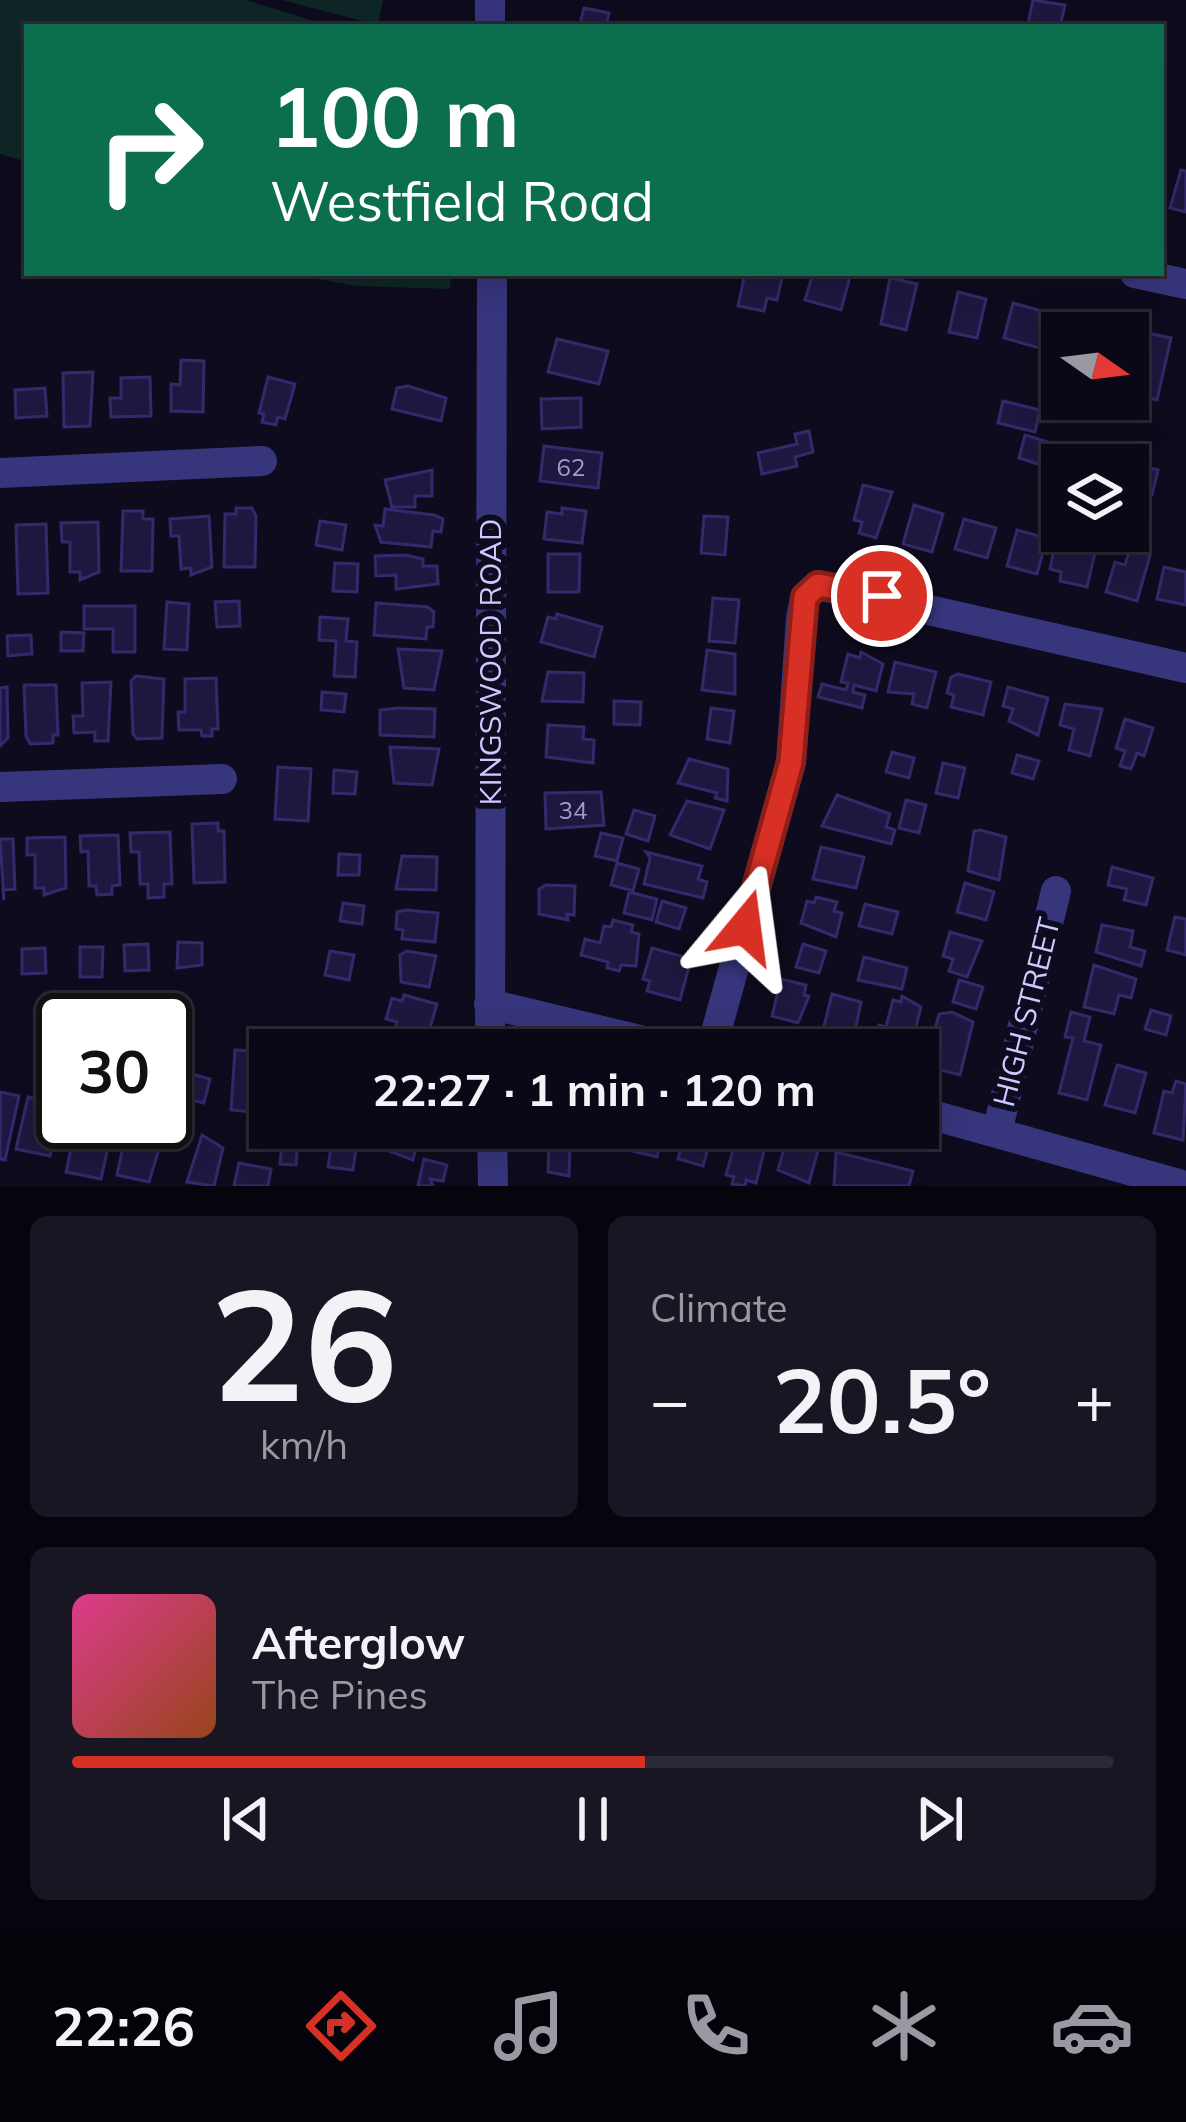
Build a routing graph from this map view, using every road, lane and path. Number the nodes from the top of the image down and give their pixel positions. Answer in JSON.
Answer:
{"nodes":[{"id":1,"x":492,"y":276,"type":"edge"},
{"id":2,"x":1149,"y":276,"type":"edge"},
{"id":3,"x":1186,"y":284,"type":"edge"},
{"id":4,"x":262,"y":461,"type":"dead end"},
{"id":5,"x":0,"y":472,"type":"edge"},
{"id":6,"x":1186,"y":668,"type":"edge"},
{"id":7,"x":222,"y":779,"type":"dead end"},
{"id":8,"x":0,"y":787,"type":"edge"},
{"id":9,"x":1056,"y":891,"type":"dead end"},
{"id":10,"x":489,"y":1004,"type":"junction"},
{"id":11,"x":490,"y":1029,"type":"edge"},
{"id":12,"x":594,"y":1029,"type":"edge"},
{"id":13,"x":716,"y":1029,"type":"edge"},
{"id":14,"x":939,"y":1117,"type":"edge"},
{"id":15,"x":997,"y":1132,"type":"junction"},
{"id":16,"x":492,"y":1149,"type":"edge"},
{"id":17,"x":493,"y":1186,"type":"edge"},
{"id":18,"x":1186,"y":1186,"type":"edge"}],
"edges":[{"from":1,"to":10,"type":"street","name":"KINGSWOOD ROAD"},
{"from":2,"to":3,"type":"street"},
{"from":4,"to":5,"type":"street"},
{"from":6,"to":13,"type":"street"},
{"from":7,"to":8,"type":"street"},
{"from":9,"to":15,"type":"street","name":"HIGH STREET"},
{"from":10,"to":11,"type":"street","name":"KINGSWOOD ROAD"},
{"from":10,"to":12,"type":"street"},
{"from":14,"to":15,"type":"street"},
{"from":15,"to":18,"type":"street"},
{"from":16,"to":17,"type":"street"}]}
